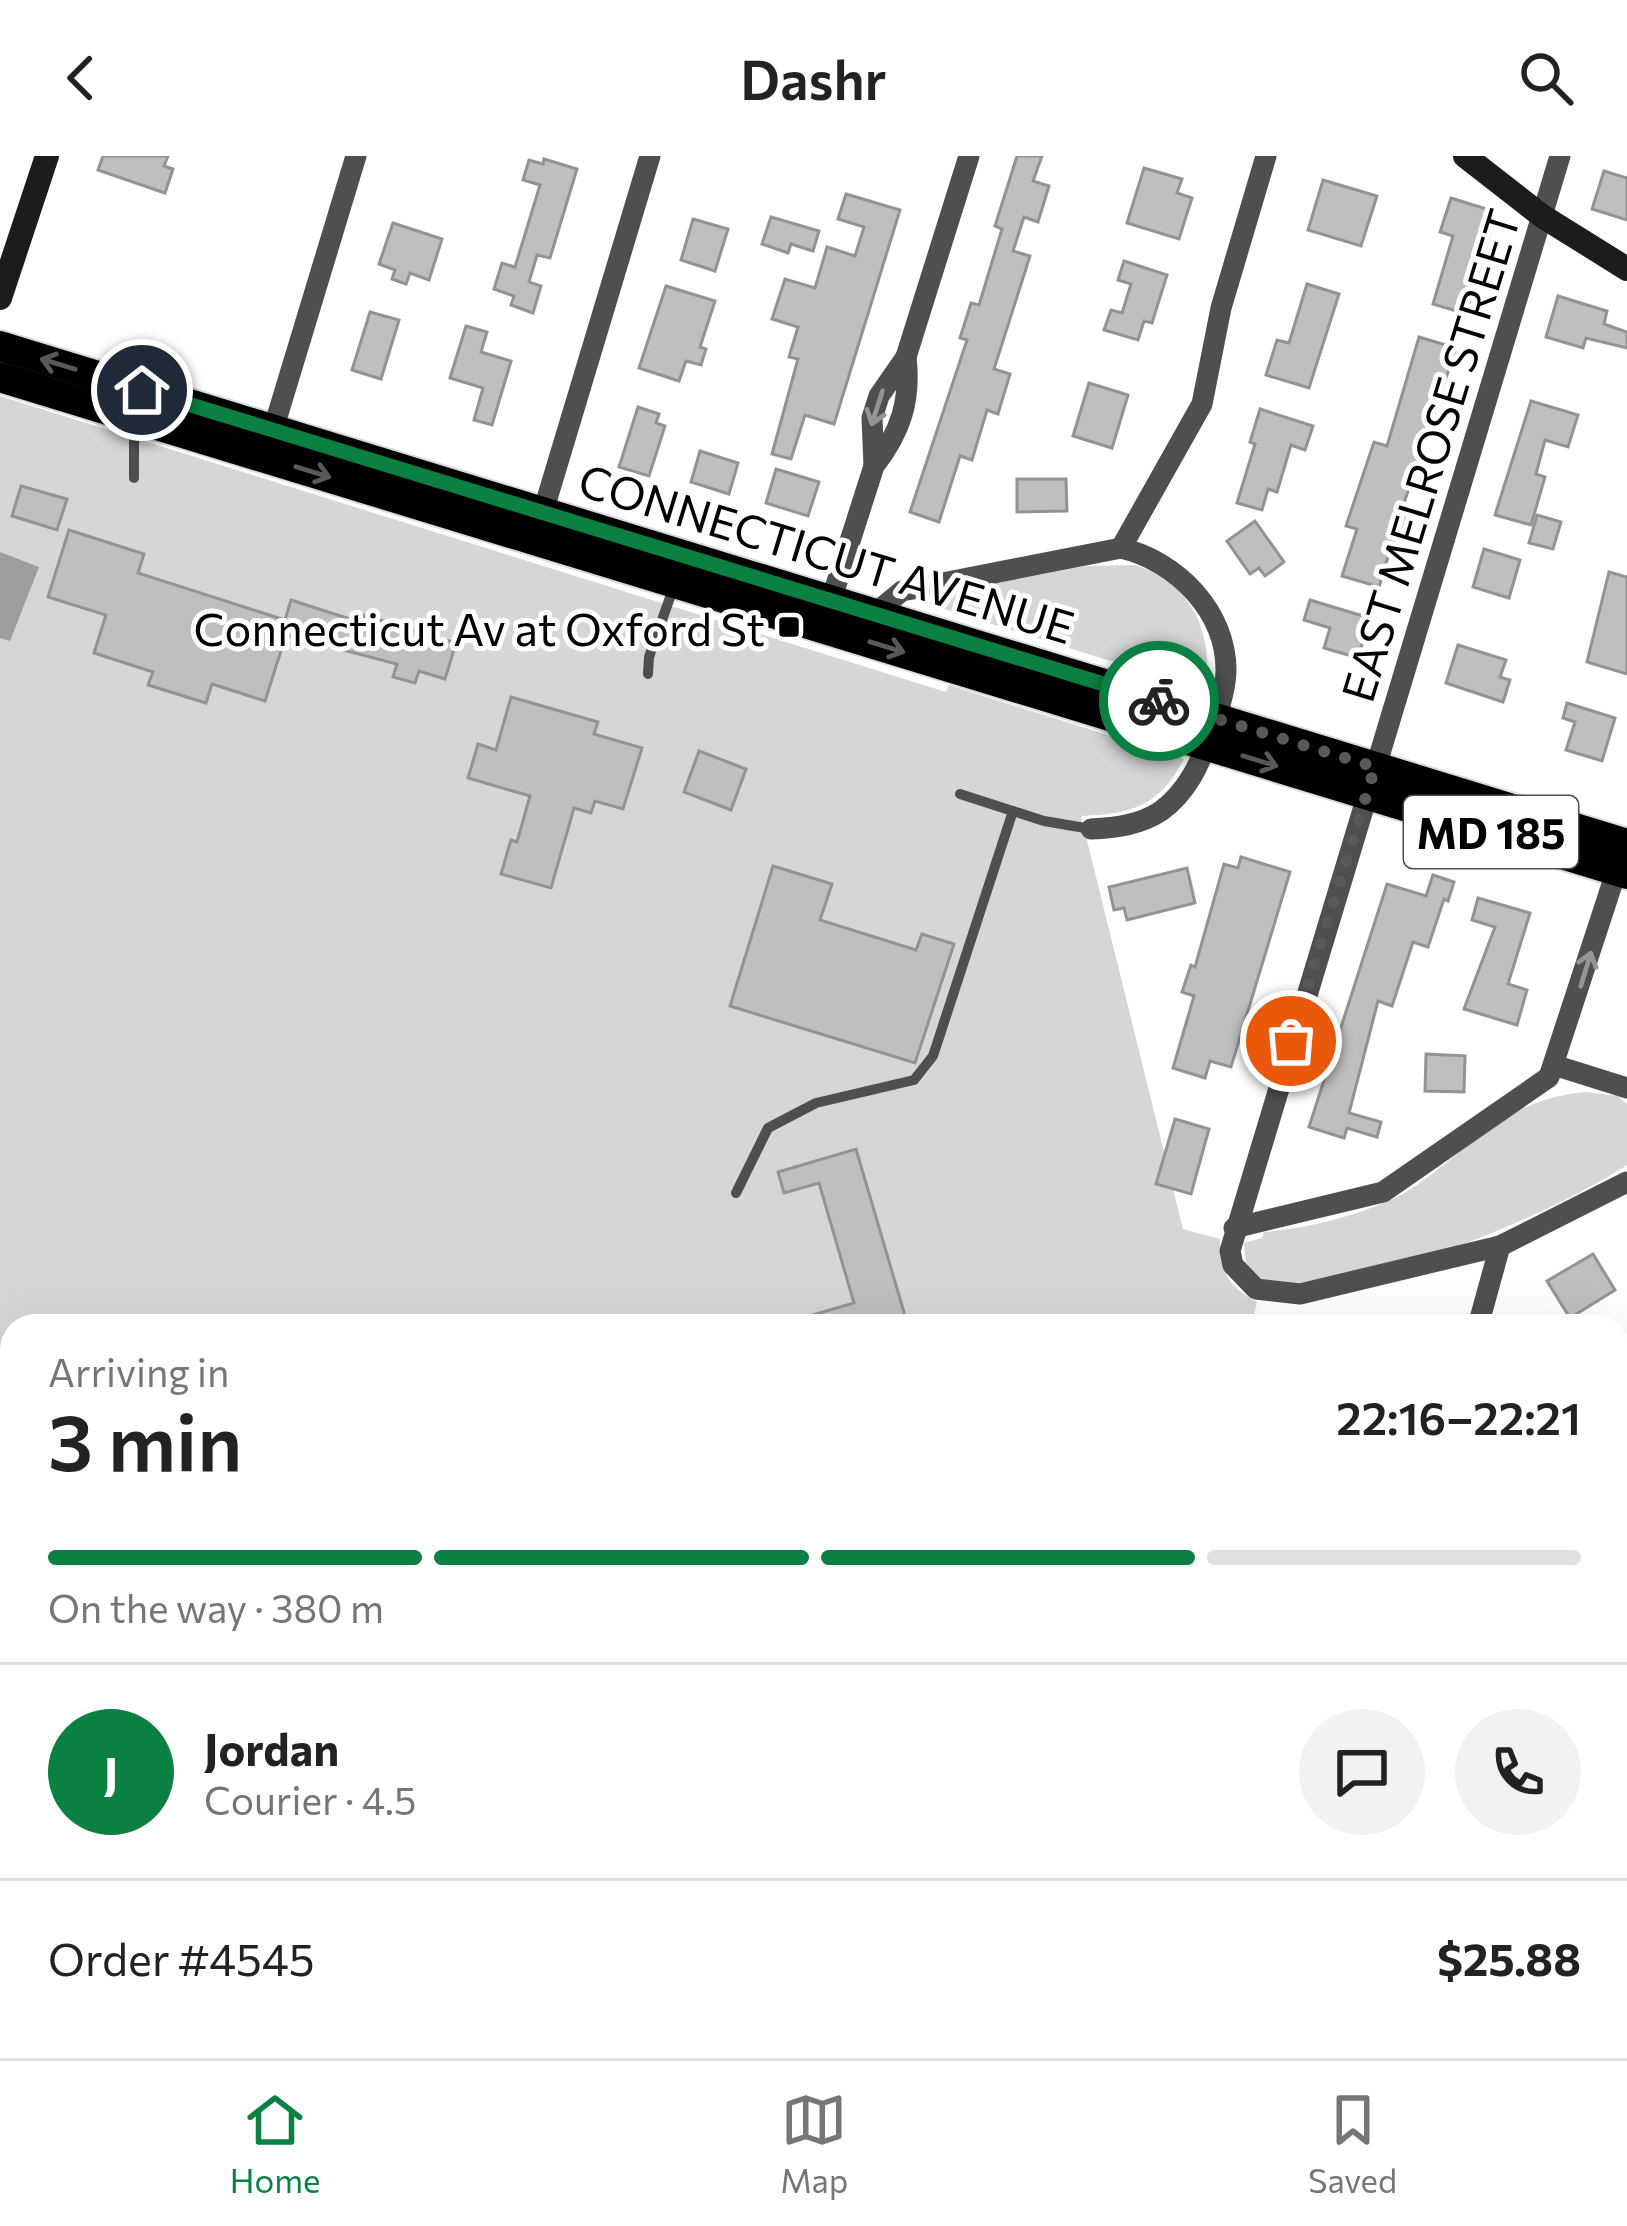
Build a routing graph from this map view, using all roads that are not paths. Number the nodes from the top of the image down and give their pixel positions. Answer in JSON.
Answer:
{"nodes":[{"id":1,"x":46,"y":156,"type":"edge"},
{"id":2,"x":356,"y":156,"type":"edge"},
{"id":3,"x":650,"y":156,"type":"edge"},
{"id":4,"x":969,"y":156,"type":"edge"},
{"id":5,"x":1266,"y":156,"type":"edge"},
{"id":6,"x":1465,"y":156,"type":"edge"},
{"id":7,"x":1560,"y":156,"type":"edge"},
{"id":8,"x":1542,"y":216,"type":"junction"},
{"id":9,"x":1627,"y":269,"type":"edge"},
{"id":10,"x":0,"y":298,"type":"edge"},
{"id":11,"x":0,"y":346,"type":"edge"},
{"id":12,"x":0,"y":377,"type":"edge"},
{"id":13,"x":138,"y":404,"type":"junction"},
{"id":14,"x":268,"y":444,"type":"junction"},
{"id":15,"x":134,"y":478,"type":"dead end"},
{"id":16,"x":539,"y":526,"type":"junction"},
{"id":17,"x":1121,"y":548,"type":"junction"},
{"id":18,"x":675,"y":582,"type":"junction"},
{"id":19,"x":827,"y":614,"type":"junction"},
{"id":20,"x":874,"y":614,"type":"junction"},
{"id":21,"x":648,"y":674,"type":"dead end"},
{"id":22,"x":1211,"y":730,"type":"junction"},
{"id":23,"x":1371,"y":779,"type":"junction"},
{"id":24,"x":960,"y":794,"type":"dead end"},
{"id":25,"x":1012,"y":811,"type":"junction"},
{"id":26,"x":1090,"y":830,"type":"joint"},
{"id":27,"x":1624,"y":854,"type":"edge"},
{"id":28,"x":1557,"y":1066,"type":"junction"},
{"id":29,"x":1627,"y":1088,"type":"edge"},
{"id":30,"x":1627,"y":1182,"type":"edge"},
{"id":31,"x":736,"y":1192,"type":"dead end"},
{"id":32,"x":1234,"y":1228,"type":"junction"},
{"id":33,"x":1500,"y":1246,"type":"junction"},
{"id":34,"x":1481,"y":1314,"type":"edge"}],
"edges":[{"from":1,"to":10,"type":"main road"},
{"from":2,"to":14,"type":"street"},
{"from":3,"to":16,"type":"street"},
{"from":4,"to":19,"type":"street"},
{"from":5,"to":17,"type":"street"},
{"from":6,"to":8,"type":"main road"},
{"from":7,"to":8,"type":"street","name":"EAST MELROSE STREET"},
{"from":8,"to":9,"type":"main road"},
{"from":8,"to":23,"type":"street","name":"EAST MELROSE STREET"},
{"from":13,"to":11,"type":"main road","name":"CONNECTICUT AVENUE","number":"MD 185","one_way":true},
{"from":12,"to":13,"type":"main road","name":"CONNECTICUT AVENUE","number":"MD 185"},
{"from":13,"to":14,"type":"main road","name":"CONNECTICUT AVENUE","number":"MD 185"},
{"from":13,"to":15,"type":"lane"},
{"from":14,"to":16,"type":"main road","name":"CONNECTICUT AVENUE","number":"MD 185"},
{"from":16,"to":18,"type":"main road","name":"CONNECTICUT AVENUE","number":"MD 185"},
{"from":16,"to":19,"type":"main road","name":"CONNECTICUT AVENUE","number":"MD 185"},
{"from":17,"to":20,"type":"street"},
{"from":17,"to":22,"type":"street"},
{"from":18,"to":19,"type":"main road","name":"CONNECTICUT AVENUE","number":"MD 185"},
{"from":18,"to":21,"type":"lane"},
{"from":19,"to":20,"type":"main road","name":"CONNECTICUT AVENUE","number":"MD 185"},
{"from":19,"to":22,"type":"main road","name":"CONNECTICUT AVENUE","number":"MD 185","one_way":true},
{"from":20,"to":22,"type":"main road","name":"CONNECTICUT AVENUE","number":"MD 185"},
{"from":22,"to":23,"type":"main road","name":"CONNECTICUT AVENUE","number":"MD 185"},
{"from":22,"to":26,"type":"street"},
{"from":23,"to":27,"type":"main road","name":"CONNECTICUT AVENUE","number":"MD 185"},
{"from":23,"to":32,"type":"street","name":"EAST MELROSE STREET"},
{"from":24,"to":25,"type":"lane"},
{"from":25,"to":26,"type":"lane"},
{"from":25,"to":31,"type":"lane"},
{"from":28,"to":27,"type":"street","one_way":true},
{"from":28,"to":29,"type":"street"},
{"from":28,"to":32,"type":"street"},
{"from":30,"to":33,"type":"street"},
{"from":32,"to":33,"type":"street"},
{"from":33,"to":34,"type":"street"}]}
